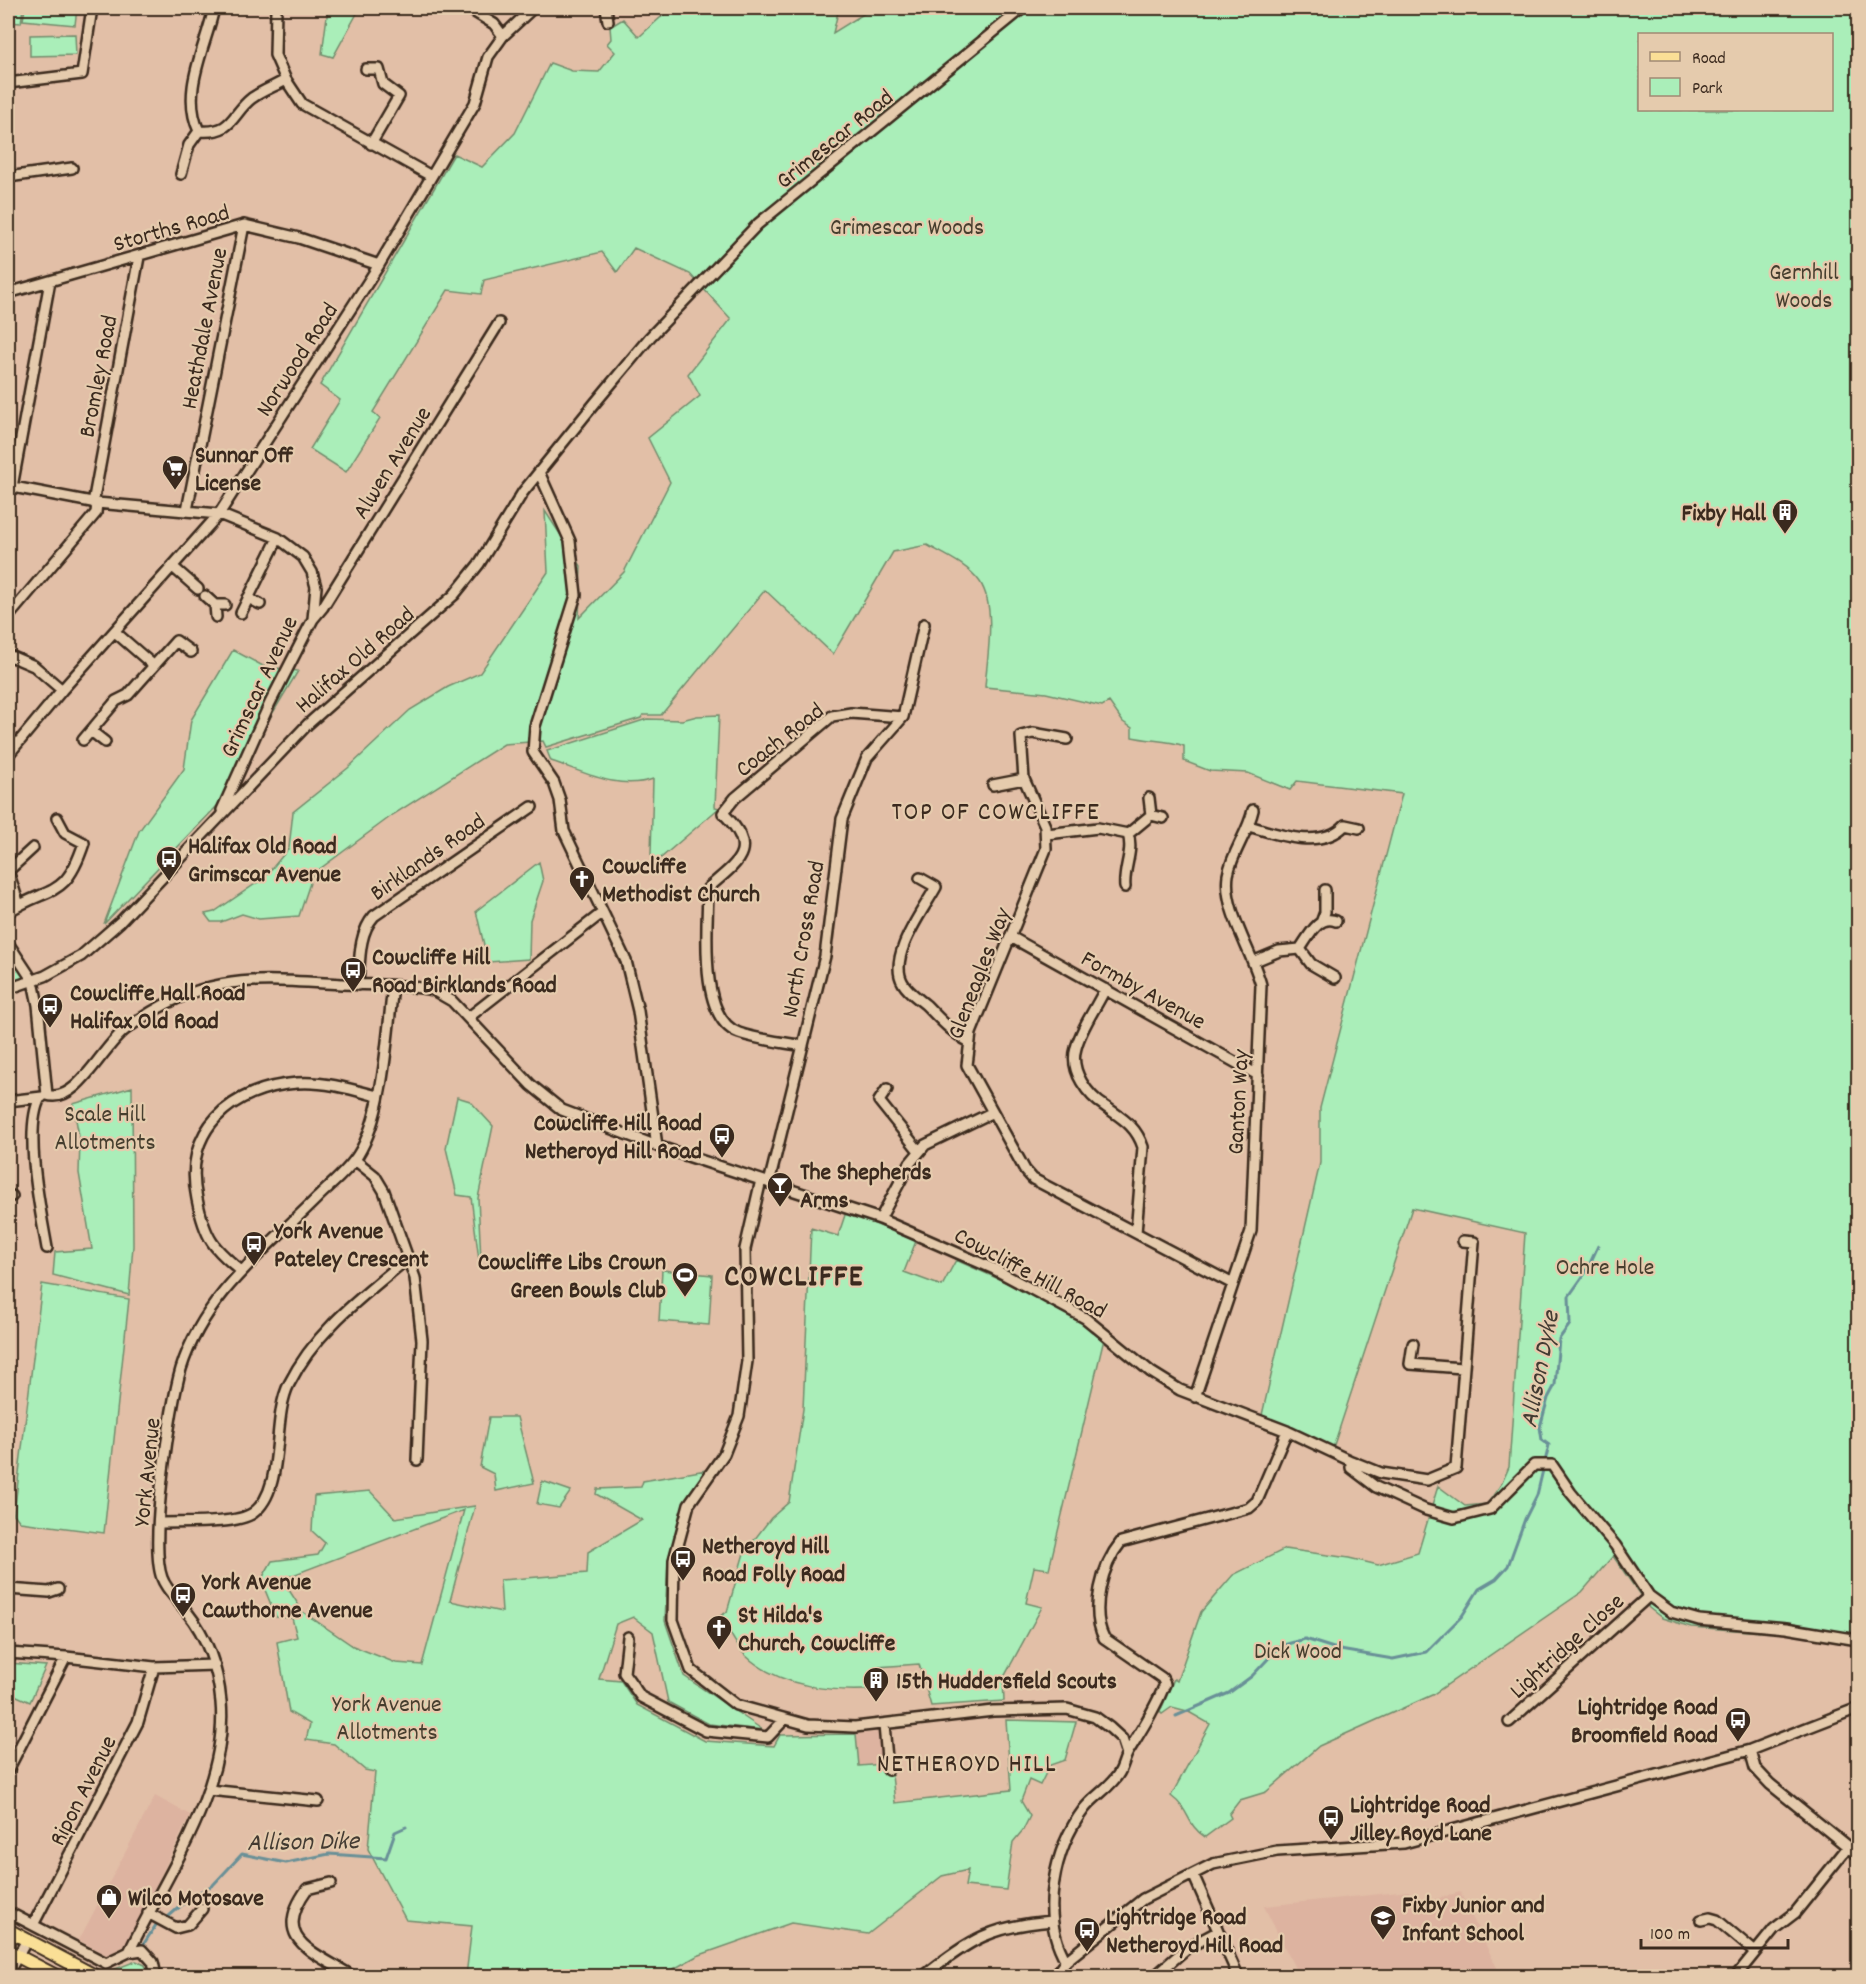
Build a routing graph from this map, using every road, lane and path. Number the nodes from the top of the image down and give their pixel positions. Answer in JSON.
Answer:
{"nodes":[{"id":1,"x":92,"y":8,"type":"edge"},
{"id":2,"x":214,"y":8,"type":"edge"},
{"id":3,"x":276,"y":8,"type":"edge"},
{"id":4,"x":468,"y":8,"type":"edge"},
{"id":5,"x":533,"y":8,"type":"edge"},
{"id":6,"x":606,"y":8,"type":"edge"},
{"id":7,"x":1023,"y":8,"type":"edge"},
{"id":8,"x":608,"y":21,"type":"dead end"},
{"id":9,"x":503,"y":36,"type":"junction"},
{"id":10,"x":366,"y":69,"type":"dead end"},
{"id":11,"x":286,"y":80,"type":"junction"},
{"id":12,"x":8,"y":83,"type":"edge"},
{"id":13,"x":199,"y":131,"type":"junction"},
{"id":14,"x":371,"y":144,"type":"junction"},
{"id":15,"x":72,"y":168,"type":"dead end"},
{"id":16,"x":181,"y":174,"type":"dead end"},
{"id":17,"x":431,"y":176,"type":"junction"},
{"id":18,"x":8,"y":177,"type":"edge"},
{"id":19,"x":244,"y":225,"type":"junction"},
{"id":20,"x":139,"y":257,"type":"junction"},
{"id":21,"x":380,"y":265,"type":"junction"},
{"id":22,"x":50,"y":281,"type":"junction"},
{"id":23,"x":8,"y":293,"type":"edge"},
{"id":24,"x":678,"y":308,"type":"joint"},
{"id":25,"x":499,"y":323,"type":"dead end"},
{"id":26,"x":539,"y":472,"type":"junction"},
{"id":27,"x":10,"y":486,"type":"edge"},
{"id":28,"x":95,"y":503,"type":"junction"},
{"id":29,"x":187,"y":510,"type":"junction"},
{"id":30,"x":219,"y":514,"type":"junction"},
{"id":31,"x":278,"y":538,"type":"junction"},
{"id":32,"x":173,"y":567,"type":"junction"},
{"id":33,"x":198,"y":589,"type":"dead end"},
{"id":34,"x":206,"y":596,"type":"dead end"},
{"id":35,"x":248,"y":598,"type":"junction"},
{"id":36,"x":260,"y":604,"type":"dead end"},
{"id":37,"x":241,"y":613,"type":"dead end"},
{"id":38,"x":8,"y":617,"type":"edge"},
{"id":39,"x":216,"y":617,"type":"dead end"},
{"id":40,"x":313,"y":619,"type":"junction"},
{"id":41,"x":924,"y":624,"type":"dead end"},
{"id":42,"x":116,"y":632,"type":"junction"},
{"id":43,"x":191,"y":652,"type":"dead end"},
{"id":44,"x":8,"y":655,"type":"edge"},
{"id":45,"x":153,"y":665,"type":"junction"},
{"id":46,"x":62,"y":690,"type":"junction"},
{"id":47,"x":903,"y":717,"type":"junction"},
{"id":48,"x":91,"y":730,"type":"junction"},
{"id":49,"x":1066,"y":739,"type":"dead end"},
{"id":50,"x":83,"y":740,"type":"dead end"},
{"id":51,"x":105,"y":742,"type":"dead end"},
{"id":52,"x":8,"y":755,"type":"edge"},
{"id":53,"x":1024,"y":779,"type":"junction"},
{"id":54,"x":993,"y":785,"type":"dead end"},
{"id":55,"x":1149,"y":798,"type":"dead end"},
{"id":56,"x":532,"y":807,"type":"dead end"},
{"id":57,"x":1253,"y":810,"type":"dead end"},
{"id":58,"x":1151,"y":815,"type":"junction"},
{"id":59,"x":220,"y":816,"type":"junction"},
{"id":60,"x":57,"y":818,"type":"dead end"},
{"id":61,"x":1163,"y":818,"type":"dead end"},
{"id":62,"x":1250,"y":826,"type":"junction"},
{"id":63,"x":1359,"y":828,"type":"dead end"},
{"id":64,"x":1047,"y":834,"type":"junction"},
{"id":65,"x":1128,"y":834,"type":"junction"},
{"id":66,"x":33,"y":848,"type":"dead end"},
{"id":67,"x":8,"y":871,"type":"edge"},
{"id":68,"x":920,"y":878,"type":"dead end"},
{"id":69,"x":1125,"y":887,"type":"dead end"},
{"id":70,"x":1325,"y":890,"type":"dead end"},
{"id":71,"x":19,"y":905,"type":"junction"},
{"id":72,"x":8,"y":912,"type":"edge"},
{"id":73,"x":602,"y":913,"type":"junction"},
{"id":74,"x":1322,"y":920,"type":"junction"},
{"id":75,"x":1336,"y":921,"type":"dead end"},
{"id":76,"x":1011,"y":937,"type":"junction"},
{"id":77,"x":8,"y":943,"type":"edge"},
{"id":78,"x":1300,"y":949,"type":"junction"},
{"id":79,"x":1255,"y":961,"type":"junction"},
{"id":80,"x":1335,"y":978,"type":"dead end"},
{"id":81,"x":33,"y":981,"type":"junction"},
{"id":82,"x":358,"y":984,"type":"junction"},
{"id":83,"x":393,"y":986,"type":"junction"},
{"id":84,"x":1105,"y":989,"type":"junction"},
{"id":85,"x":8,"y":990,"type":"edge"},
{"id":86,"x":469,"y":1017,"type":"junction"},
{"id":87,"x":969,"y":1041,"type":"junction"},
{"id":88,"x":803,"y":1046,"type":"junction"},
{"id":89,"x":1258,"y":1075,"type":"junction"},
{"id":90,"x":887,"y":1089,"type":"dead end"},
{"id":91,"x":44,"y":1096,"type":"junction"},
{"id":92,"x":377,"y":1096,"type":"junction"},
{"id":93,"x":8,"y":1101,"type":"edge"},
{"id":94,"x":993,"y":1112,"type":"junction"},
{"id":95,"x":657,"y":1146,"type":"junction"},
{"id":96,"x":919,"y":1152,"type":"junction"},
{"id":97,"x":355,"y":1160,"type":"junction"},
{"id":98,"x":765,"y":1182,"type":"junction"},
{"id":99,"x":880,"y":1219,"type":"junction"},
{"id":100,"x":1136,"y":1233,"type":"junction"},
{"id":101,"x":1463,"y":1241,"type":"dead end"},
{"id":102,"x":47,"y":1248,"type":"dead end"},
{"id":103,"x":407,"y":1259,"type":"junction"},
{"id":104,"x":241,"y":1272,"type":"junction"},
{"id":105,"x":1233,"y":1284,"type":"junction"},
{"id":106,"x":1413,"y":1344,"type":"dead end"},
{"id":107,"x":1462,"y":1368,"type":"junction"},
{"id":108,"x":1195,"y":1397,"type":"junction"},
{"id":109,"x":1287,"y":1431,"type":"junction"},
{"id":110,"x":417,"y":1460,"type":"dead end"},
{"id":111,"x":1351,"y":1461,"type":"junction"},
{"id":112,"x":159,"y":1523,"type":"junction"},
{"id":113,"x":8,"y":1589,"type":"edge"},
{"id":114,"x":58,"y":1589,"type":"dead end"},
{"id":115,"x":1649,"y":1596,"type":"junction"},
{"id":116,"x":628,"y":1637,"type":"dead end"},
{"id":117,"x":1858,"y":1640,"type":"edge"},
{"id":118,"x":8,"y":1653,"type":"edge"},
{"id":119,"x":66,"y":1657,"type":"junction"},
{"id":120,"x":215,"y":1665,"type":"junction"},
{"id":121,"x":154,"y":1667,"type":"junction"},
{"id":122,"x":1858,"y":1708,"type":"edge"},
{"id":123,"x":784,"y":1720,"type":"junction"},
{"id":124,"x":1509,"y":1722,"type":"dead end"},
{"id":125,"x":884,"y":1725,"type":"junction"},
{"id":126,"x":1750,"y":1750,"type":"junction"},
{"id":127,"x":1127,"y":1754,"type":"junction"},
{"id":128,"x":8,"y":1770,"type":"edge"},
{"id":129,"x":888,"y":1770,"type":"dead end"},
{"id":130,"x":209,"y":1790,"type":"junction"},
{"id":131,"x":318,"y":1801,"type":"dead end"},
{"id":132,"x":1848,"y":1847,"type":"junction"},
{"id":133,"x":1858,"y":1855,"type":"edge"},
{"id":134,"x":1193,"y":1874,"type":"junction"},
{"id":135,"x":331,"y":1883,"type":"dead end"},
{"id":136,"x":202,"y":1909,"type":"dead end"},
{"id":137,"x":8,"y":1912,"type":"edge"},
{"id":138,"x":148,"y":1913,"type":"junction"},
{"id":139,"x":1701,"y":1920,"type":"dead end"},
{"id":140,"x":1052,"y":1921,"type":"junction"},
{"id":141,"x":33,"y":1926,"type":"junction"},
{"id":142,"x":8,"y":1930,"type":"edge"},
{"id":143,"x":1217,"y":1932,"type":"junction"},
{"id":144,"x":27,"y":1940,"type":"junction"},
{"id":145,"x":1754,"y":1951,"type":"junction"},
{"id":146,"x":129,"y":1952,"type":"junction"},
{"id":147,"x":13,"y":1954,"type":"edge"},
{"id":148,"x":1066,"y":1960,"type":"junction"},
{"id":149,"x":8,"y":1973,"type":"edge"},
{"id":150,"x":56,"y":1977,"type":"edge"},
{"id":151,"x":95,"y":1977,"type":"edge"},
{"id":152,"x":156,"y":1977,"type":"edge"},
{"id":153,"x":352,"y":1977,"type":"edge"},
{"id":154,"x":924,"y":1977,"type":"edge"},
{"id":155,"x":1055,"y":1977,"type":"edge"},
{"id":156,"x":1155,"y":1977,"type":"edge"},
{"id":157,"x":1238,"y":1977,"type":"edge"},
{"id":158,"x":1736,"y":1977,"type":"edge"}],
"edges":[{"from":1,"to":12,"type":"street"},
{"from":2,"to":13,"type":"street"},
{"from":3,"to":11,"type":"street"},
{"from":4,"to":9,"type":"street"},
{"from":5,"to":9,"type":"street","name":"Norwood Road"},
{"from":6,"to":8,"type":"street"},
{"from":7,"to":24,"type":"street","name":"Grimescar Road"},
{"from":9,"to":17,"type":"street","name":"Norwood Road"},
{"from":10,"to":14,"type":"street"},
{"from":11,"to":13,"type":"street"},
{"from":11,"to":14,"type":"street"},
{"from":13,"to":16,"type":"street"},
{"from":14,"to":17,"type":"street"},
{"from":15,"to":18,"type":"street"},
{"from":17,"to":21,"type":"street","name":"Norwood Road"},
{"from":19,"to":20,"type":"street","name":"Storths Road"},
{"from":19,"to":21,"type":"street","name":"Storths Road"},
{"from":19,"to":29,"type":"street","name":"Heathdale Avenue"},
{"from":20,"to":22,"type":"street","name":"Storths Road"},
{"from":20,"to":28,"type":"street","name":"Bromley Road"},
{"from":21,"to":30,"type":"street","name":"Norwood Road"},
{"from":22,"to":23,"type":"street","name":"Storths Road"},
{"from":22,"to":27,"type":"street"},
{"from":24,"to":26,"type":"street","name":"Halifax Old Road"},
{"from":25,"to":40,"type":"street","name":"Alwen Avenue"},
{"from":26,"to":59,"type":"street","name":"Halifax Old Road"},
{"from":26,"to":73,"type":"street"},
{"from":27,"to":28,"type":"street","name":"Grimscar Avenue"},
{"from":28,"to":29,"type":"street","name":"Grimscar Avenue"},
{"from":28,"to":38,"type":"street","name":"Bromley Road"},
{"from":29,"to":30,"type":"street","name":"Grimscar Avenue"},
{"from":30,"to":31,"type":"street","name":"Grimscar Avenue"},
{"from":30,"to":32,"type":"street","name":"Norwood Road"},
{"from":31,"to":35,"type":"street"},
{"from":31,"to":40,"type":"street","name":"Grimscar Avenue"},
{"from":32,"to":33,"type":"street"},
{"from":32,"to":42,"type":"street","name":"Norwood Road"},
{"from":34,"to":39,"type":"street"},
{"from":35,"to":36,"type":"street"},
{"from":35,"to":37,"type":"street"},
{"from":40,"to":59,"type":"street","name":"Grimscar Avenue"},
{"from":41,"to":47,"type":"street"},
{"from":42,"to":45,"type":"street"},
{"from":42,"to":46,"type":"street","name":"Norwood Road"},
{"from":43,"to":45,"type":"street"},
{"from":44,"to":46,"type":"street"},
{"from":45,"to":48,"type":"street"},
{"from":46,"to":52,"type":"street","name":"Norwood Road"},
{"from":47,"to":88,"type":"street","name":"North Cross Road"},
{"from":47,"to":88,"type":"street","name":"Coach Road"},
{"from":48,"to":50,"type":"street"},
{"from":48,"to":51,"type":"street"},
{"from":49,"to":53,"type":"street"},
{"from":53,"to":54,"type":"street"},
{"from":53,"to":64,"type":"street"},
{"from":55,"to":58,"type":"street"},
{"from":56,"to":82,"type":"street","name":"Birklands Road"},
{"from":57,"to":62,"type":"street","name":"Ganton Way"},
{"from":58,"to":61,"type":"street"},
{"from":58,"to":65,"type":"street"},
{"from":59,"to":81,"type":"street","name":"Halifax Old Road"},
{"from":60,"to":71,"type":"street"},
{"from":62,"to":63,"type":"street"},
{"from":62,"to":79,"type":"street","name":"Ganton Way"},
{"from":64,"to":65,"type":"street"},
{"from":64,"to":76,"type":"street","name":"Gleneagles Way"},
{"from":65,"to":69,"type":"street"},
{"from":66,"to":67,"type":"street"},
{"from":67,"to":71,"type":"street"},
{"from":68,"to":87,"type":"street"},
{"from":70,"to":74,"type":"street"},
{"from":71,"to":72,"type":"street"},
{"from":73,"to":86,"type":"street"},
{"from":73,"to":95,"type":"street"},
{"from":74,"to":75,"type":"street"},
{"from":74,"to":78,"type":"street"},
{"from":76,"to":84,"type":"street","name":"Formby Avenue"},
{"from":76,"to":87,"type":"street","name":"Gleneagles Way"},
{"from":77,"to":81,"type":"street"},
{"from":78,"to":79,"type":"street"},
{"from":78,"to":80,"type":"street"},
{"from":79,"to":89,"type":"street","name":"Ganton Way"},
{"from":81,"to":85,"type":"street","name":"Halifax Old Road"},
{"from":81,"to":91,"type":"street"},
{"from":82,"to":83,"type":"street","name":"Cowcliffe Hill Road"},
{"from":82,"to":91,"type":"street","name":"Cowcliffe Hill Road"},
{"from":83,"to":86,"type":"street","name":"Cowcliffe Hill Road"},
{"from":83,"to":92,"type":"street","name":"York Avenue"},
{"from":84,"to":89,"type":"street","name":"Formby Avenue"},
{"from":84,"to":100,"type":"street"},
{"from":86,"to":95,"type":"street","name":"Cowcliffe Hill Road"},
{"from":87,"to":94,"type":"street","name":"Gleneagles Way"},
{"from":88,"to":98,"type":"street","name":"North Cross Road"},
{"from":89,"to":105,"type":"street","name":"Ganton Way"},
{"from":90,"to":96,"type":"street"},
{"from":91,"to":93,"type":"street","name":"Cowcliffe Hill Road"},
{"from":91,"to":102,"type":"street"},
{"from":92,"to":97,"type":"street","name":"York Avenue"},
{"from":92,"to":104,"type":"street"},
{"from":94,"to":96,"type":"street"},
{"from":94,"to":100,"type":"street","name":"Gleneagles Way"},
{"from":95,"to":98,"type":"street","name":"Cowcliffe Hill Road"},
{"from":96,"to":99,"type":"street"},
{"from":97,"to":103,"type":"street"},
{"from":97,"to":104,"type":"street","name":"York Avenue"},
{"from":98,"to":99,"type":"street","name":"Cowcliffe Hill Road"},
{"from":98,"to":123,"type":"street","name":"North Cross Road"},
{"from":99,"to":108,"type":"street","name":"Cowcliffe Hill Road"},
{"from":100,"to":105,"type":"street","name":"Gleneagles Way"},
{"from":101,"to":107,"type":"street"},
{"from":103,"to":110,"type":"street"},
{"from":103,"to":112,"type":"street"},
{"from":104,"to":112,"type":"street","name":"York Avenue"},
{"from":105,"to":108,"type":"street","name":"Ganton Way"},
{"from":106,"to":107,"type":"street"},
{"from":107,"to":111,"type":"street"},
{"from":108,"to":109,"type":"street","name":"Cowcliffe Hill Road"},
{"from":109,"to":111,"type":"street","name":"Cowcliffe Hill Road"},
{"from":109,"to":127,"type":"street"},
{"from":111,"to":115,"type":"street","name":"Cowcliffe Hill Road"},
{"from":112,"to":120,"type":"street","name":"York Avenue"},
{"from":113,"to":114,"type":"street"},
{"from":115,"to":117,"type":"street"},
{"from":115,"to":124,"type":"street","name":"Lightridge Close"},
{"from":116,"to":123,"type":"street"},
{"from":118,"to":119,"type":"street"},
{"from":119,"to":121,"type":"street"},
{"from":119,"to":128,"type":"street"},
{"from":120,"to":121,"type":"street"},
{"from":120,"to":130,"type":"street","name":"York Avenue"},
{"from":121,"to":141,"type":"street","name":"Ripon Avenue"},
{"from":122,"to":126,"type":"street"},
{"from":123,"to":125,"type":"street","name":"North Cross Road"},
{"from":125,"to":127,"type":"street","name":"North Cross Road"},
{"from":125,"to":129,"type":"street"},
{"from":126,"to":132,"type":"street"},
{"from":126,"to":134,"type":"street"},
{"from":127,"to":140,"type":"street"},
{"from":130,"to":131,"type":"street"},
{"from":130,"to":138,"type":"street","name":"York Avenue"},
{"from":132,"to":133,"type":"street"},
{"from":132,"to":145,"type":"street"},
{"from":134,"to":143,"type":"street"},
{"from":134,"to":148,"type":"street"},
{"from":135,"to":153,"type":"street"},
{"from":136,"to":138,"type":"street"},
{"from":137,"to":141,"type":"street"},
{"from":138,"to":146,"type":"street","name":"York Avenue"},
{"from":139,"to":145,"type":"street"},
{"from":140,"to":148,"type":"street"},
{"from":140,"to":154,"type":"street"},
{"from":141,"to":146,"type":"street"},
{"from":142,"to":144,"type":"main road"},
{"from":143,"to":156,"type":"street"},
{"from":143,"to":157,"type":"street"},
{"from":144,"to":147,"type":"street"},
{"from":144,"to":151,"type":"main road"},
{"from":145,"to":158,"type":"street"},
{"from":146,"to":152,"type":"street"},
{"from":147,"to":149,"type":"street"},
{"from":147,"to":150,"type":"main road"},
{"from":148,"to":155,"type":"street"}]}
